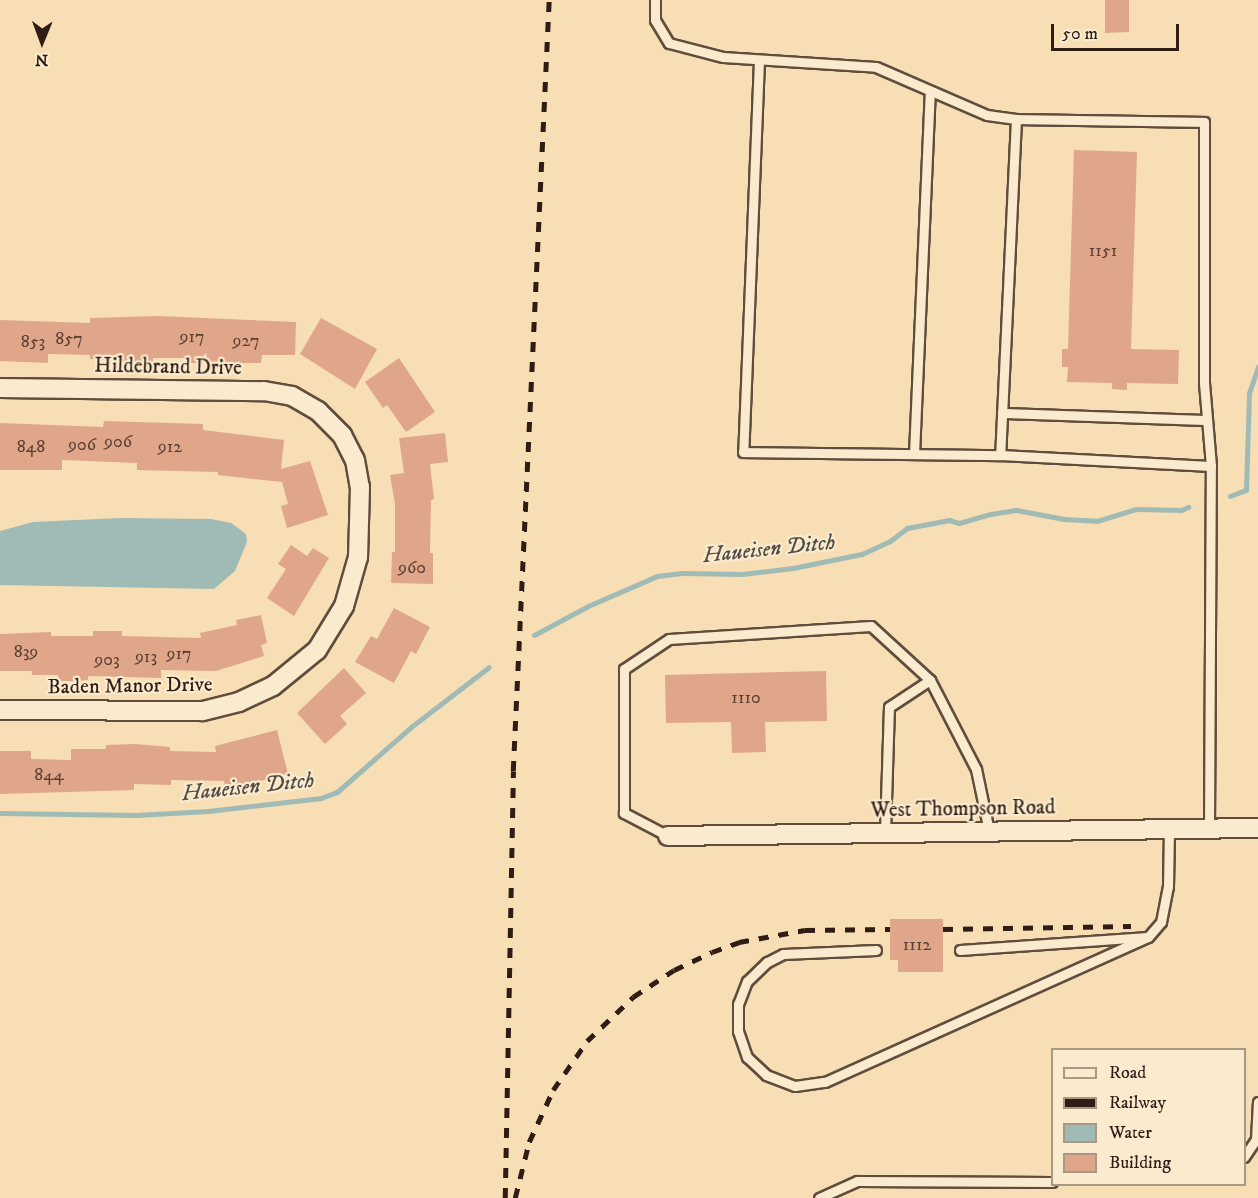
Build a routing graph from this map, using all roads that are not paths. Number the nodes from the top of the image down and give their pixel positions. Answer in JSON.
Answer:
{"nodes":[{"id":1,"x":655,"y":0,"type":"edge"},
{"id":2,"x":759,"y":60,"type":"junction"},
{"id":3,"x":930,"y":91,"type":"junction"},
{"id":4,"x":1016,"y":119,"type":"junction"},
{"id":5,"x":0,"y":388,"type":"edge"},
{"id":6,"x":1002,"y":413,"type":"junction"},
{"id":7,"x":327,"y":419,"type":"joint"},
{"id":8,"x":1207,"y":420,"type":"junction"},
{"id":9,"x":914,"y":454,"type":"junction"},
{"id":10,"x":1000,"y":455,"type":"junction"},
{"id":11,"x":1211,"y":466,"type":"junction"},
{"id":12,"x":930,"y":680,"type":"junction"},
{"id":13,"x":0,"y":710,"type":"edge"},
{"id":14,"x":1209,"y":828,"type":"junction"},
{"id":15,"x":1258,"y":828,"type":"edge"},
{"id":16,"x":1169,"y":829,"type":"junction"},
{"id":17,"x":990,"y":831,"type":"junction"},
{"id":18,"x":885,"y":833,"type":"junction"},
{"id":19,"x":668,"y":836,"type":"joint"},
{"id":20,"x":1148,"y":937,"type":"junction"},
{"id":21,"x":876,"y":950,"type":"dead end"},
{"id":22,"x":960,"y":950,"type":"dead end"},
{"id":23,"x":1258,"y":1102,"type":"edge"},
{"id":24,"x":1246,"y":1155,"type":"edge"},
{"id":25,"x":1051,"y":1182,"type":"edge"},
{"id":26,"x":819,"y":1198,"type":"edge"}],
"edges":[{"from":1,"to":2,"type":"lane"},
{"from":2,"to":3,"type":"lane"},
{"from":2,"to":9,"type":"lane"},
{"from":3,"to":4,"type":"lane"},
{"from":3,"to":9,"type":"lane"},
{"from":4,"to":6,"type":"lane"},
{"from":4,"to":8,"type":"lane"},
{"from":5,"to":7,"type":"street","name":"Hildebrand Drive"},
{"from":6,"to":8,"type":"lane"},
{"from":6,"to":10,"type":"lane"},
{"from":7,"to":13,"type":"street","name":"Baden Manor Drive"},
{"from":8,"to":11,"type":"lane"},
{"from":9,"to":10,"type":"lane"},
{"from":10,"to":11,"type":"lane"},
{"from":11,"to":14,"type":"lane"},
{"from":12,"to":17,"type":"lane"},
{"from":12,"to":18,"type":"lane"},
{"from":12,"to":19,"type":"lane"},
{"from":14,"to":15,"type":"street","name":"West Thompson Road"},
{"from":14,"to":16,"type":"street","name":"West Thompson Road"},
{"from":16,"to":17,"type":"street","name":"West Thompson Road"},
{"from":16,"to":20,"type":"lane"},
{"from":17,"to":18,"type":"street","name":"West Thompson Road"},
{"from":18,"to":19,"type":"street","name":"West Thompson Road"},
{"from":20,"to":21,"type":"lane"},
{"from":20,"to":22,"type":"lane"},
{"from":23,"to":24,"type":"lane"},
{"from":25,"to":26,"type":"lane"}]}
